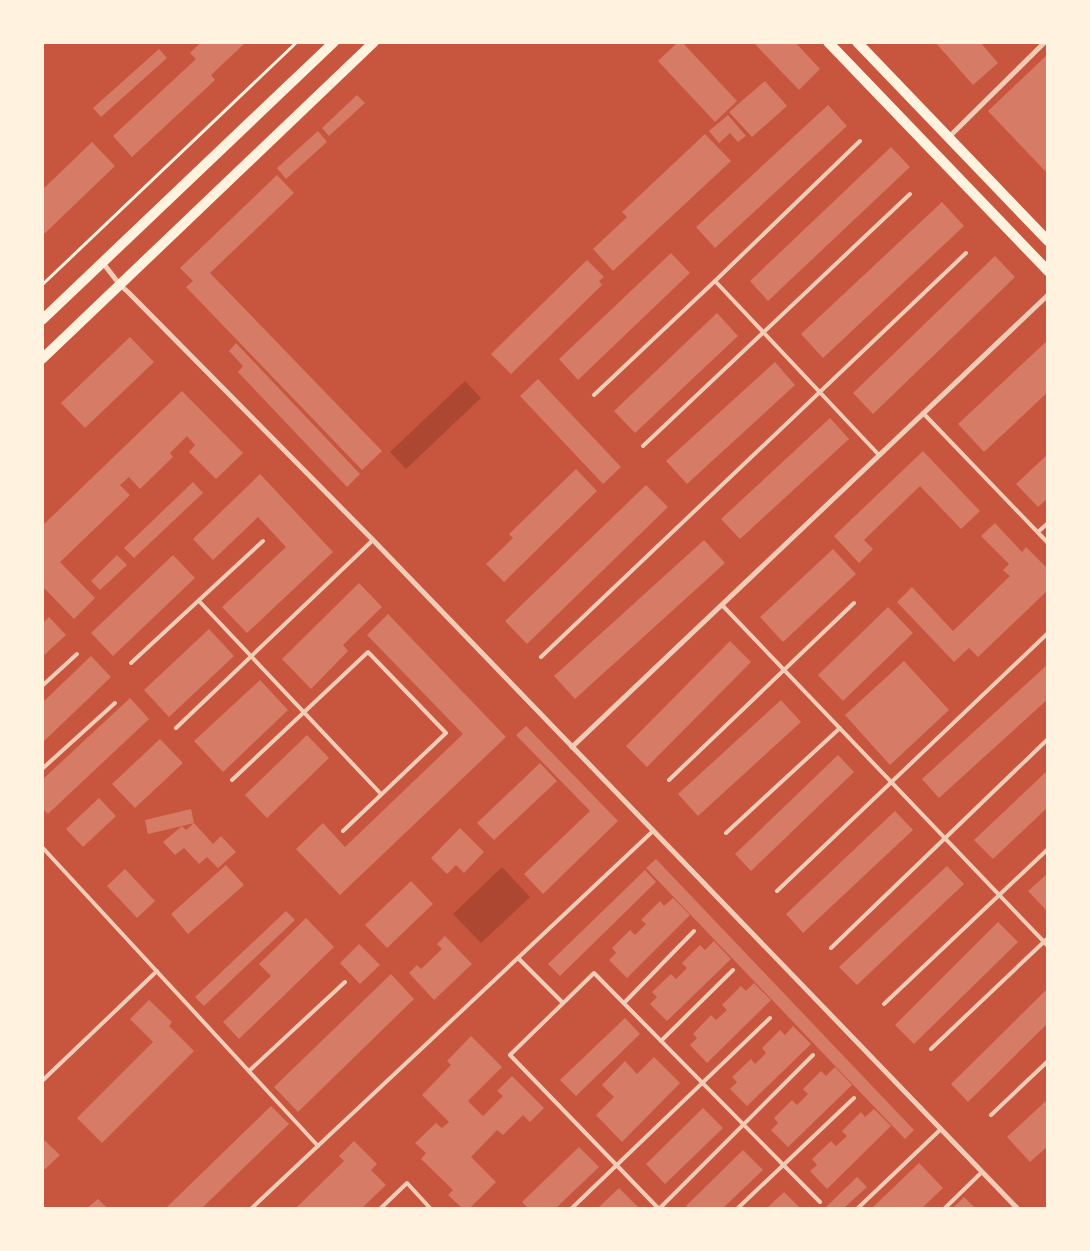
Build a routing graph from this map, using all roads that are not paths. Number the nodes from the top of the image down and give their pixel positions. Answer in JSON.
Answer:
{"nodes":[{"id":1,"x":334,"y":42,"type":"edge"},
{"id":2,"x":374,"y":42,"type":"edge"},
{"id":3,"x":828,"y":42,"type":"edge"},
{"id":4,"x":857,"y":42,"type":"edge"},
{"id":5,"x":1045,"y":42,"type":"edge"},
{"id":6,"x":948,"y":138,"type":"junction"},
{"id":7,"x":860,"y":141,"type":"dead end"},
{"id":8,"x":910,"y":194,"type":"dead end"},
{"id":9,"x":1048,"y":241,"type":"edge"},
{"id":10,"x":966,"y":253,"type":"dead end"},
{"id":11,"x":103,"y":263,"type":"junction"},
{"id":12,"x":1048,"y":271,"type":"edge"},
{"id":13,"x":715,"y":281,"type":"junction"},
{"id":14,"x":120,"y":285,"type":"junction"},
{"id":15,"x":1048,"y":295,"type":"edge"},
{"id":16,"x":42,"y":320,"type":"edge"},
{"id":17,"x":763,"y":332,"type":"junction"},
{"id":18,"x":42,"y":359,"type":"edge"},
{"id":19,"x":819,"y":392,"type":"junction"},
{"id":20,"x":594,"y":395,"type":"dead end"},
{"id":21,"x":923,"y":412,"type":"junction"},
{"id":22,"x":643,"y":446,"type":"dead end"},
{"id":23,"x":879,"y":455,"type":"junction"},
{"id":24,"x":1048,"y":524,"type":"edge"},
{"id":25,"x":1038,"y":532,"type":"junction"},
{"id":26,"x":373,"y":540,"type":"junction"},
{"id":27,"x":263,"y":541,"type":"dead end"},
{"id":28,"x":1048,"y":543,"type":"edge"},
{"id":29,"x":198,"y":601,"type":"junction"},
{"id":30,"x":854,"y":604,"type":"dead end"},
{"id":31,"x":722,"y":605,"type":"junction"},
{"id":32,"x":1048,"y":633,"type":"edge"},
{"id":33,"x":77,"y":654,"type":"dead end"},
{"id":34,"x":251,"y":656,"type":"junction"},
{"id":35,"x":541,"y":657,"type":"dead end"},
{"id":36,"x":131,"y":663,"type":"dead end"},
{"id":37,"x":784,"y":670,"type":"junction"},
{"id":38,"x":42,"y":686,"type":"edge"},
{"id":39,"x":115,"y":703,"type":"dead end"},
{"id":40,"x":303,"y":712,"type":"junction"},
{"id":41,"x":176,"y":728,"type":"dead end"},
{"id":42,"x":840,"y":728,"type":"junction"},
{"id":43,"x":1048,"y":739,"type":"edge"},
{"id":44,"x":572,"y":747,"type":"junction"},
{"id":45,"x":42,"y":769,"type":"edge"},
{"id":46,"x":232,"y":780,"type":"dead end"},
{"id":47,"x":669,"y":780,"type":"dead end"},
{"id":48,"x":891,"y":782,"type":"junction"},
{"id":49,"x":381,"y":794,"type":"junction"},
{"id":50,"x":343,"y":831,"type":"dead end"},
{"id":51,"x":653,"y":831,"type":"junction"},
{"id":52,"x":726,"y":833,"type":"dead end"},
{"id":53,"x":945,"y":838,"type":"junction"},
{"id":54,"x":42,"y":847,"type":"edge"},
{"id":55,"x":1048,"y":849,"type":"edge"},
{"id":56,"x":777,"y":891,"type":"dead end"},
{"id":57,"x":999,"y":895,"type":"junction"},
{"id":58,"x":694,"y":931,"type":"dead end"},
{"id":59,"x":1048,"y":938,"type":"edge"},
{"id":60,"x":1043,"y":942,"type":"junction"},
{"id":61,"x":1048,"y":946,"type":"edge"},
{"id":62,"x":831,"y":948,"type":"dead end"},
{"id":63,"x":518,"y":958,"type":"junction"},
{"id":64,"x":733,"y":970,"type":"dead end"},
{"id":65,"x":157,"y":971,"type":"junction"},
{"id":66,"x":345,"y":982,"type":"dead end"},
{"id":67,"x":563,"y":1003,"type":"junction"},
{"id":68,"x":624,"y":1003,"type":"junction"},
{"id":69,"x":884,"y":1004,"type":"dead end"},
{"id":70,"x":770,"y":1018,"type":"dead end"},
{"id":71,"x":661,"y":1041,"type":"junction"},
{"id":72,"x":930,"y":1049,"type":"dead end"},
{"id":73,"x":814,"y":1056,"type":"dead end"},
{"id":74,"x":1048,"y":1061,"type":"edge"},
{"id":75,"x":249,"y":1071,"type":"junction"},
{"id":76,"x":42,"y":1081,"type":"edge"},
{"id":77,"x":703,"y":1084,"type":"junction"},
{"id":78,"x":854,"y":1098,"type":"dead end"},
{"id":79,"x":991,"y":1115,"type":"dead end"},
{"id":80,"x":744,"y":1125,"type":"junction"},
{"id":81,"x":941,"y":1130,"type":"junction"},
{"id":82,"x":318,"y":1146,"type":"junction"},
{"id":83,"x":784,"y":1165,"type":"junction"},
{"id":84,"x":617,"y":1166,"type":"junction"},
{"id":85,"x":982,"y":1172,"type":"junction"},
{"id":86,"x":820,"y":1202,"type":"dead end"},
{"id":87,"x":252,"y":1208,"type":"edge"},
{"id":88,"x":380,"y":1208,"type":"edge"},
{"id":89,"x":430,"y":1208,"type":"edge"},
{"id":90,"x":572,"y":1208,"type":"edge"},
{"id":91,"x":659,"y":1208,"type":"edge"},
{"id":92,"x":738,"y":1208,"type":"edge"},
{"id":93,"x":858,"y":1208,"type":"edge"},
{"id":94,"x":945,"y":1208,"type":"edge"},
{"id":95,"x":1017,"y":1208,"type":"edge"}],
"edges":[{"from":1,"to":11,"type":"main road"},
{"from":2,"to":14,"type":"main road"},
{"from":3,"to":12,"type":"main road"},
{"from":4,"to":6,"type":"main road"},
{"from":5,"to":6,"type":"street"},
{"from":6,"to":9,"type":"main road"},
{"from":7,"to":13,"type":"lane"},
{"from":8,"to":17,"type":"lane"},
{"from":10,"to":19,"type":"lane"},
{"from":11,"to":14,"type":"street"},
{"from":11,"to":16,"type":"main road"},
{"from":13,"to":17,"type":"lane"},
{"from":13,"to":20,"type":"lane"},
{"from":14,"to":18,"type":"main road"},
{"from":14,"to":26,"type":"street"},
{"from":15,"to":21,"type":"street"},
{"from":17,"to":19,"type":"lane"},
{"from":17,"to":22,"type":"lane"},
{"from":19,"to":23,"type":"lane"},
{"from":19,"to":35,"type":"lane"},
{"from":21,"to":23,"type":"street"},
{"from":21,"to":25,"type":"lane"},
{"from":23,"to":31,"type":"street"},
{"from":24,"to":25,"type":"lane"},
{"from":25,"to":28,"type":"lane"},
{"from":26,"to":34,"type":"lane"},
{"from":26,"to":44,"type":"street"},
{"from":27,"to":29,"type":"lane"},
{"from":29,"to":34,"type":"lane"},
{"from":29,"to":36,"type":"lane"},
{"from":30,"to":37,"type":"lane"},
{"from":31,"to":37,"type":"lane"},
{"from":31,"to":44,"type":"street"},
{"from":32,"to":48,"type":"lane"},
{"from":33,"to":38,"type":"lane"},
{"from":34,"to":40,"type":"lane"},
{"from":34,"to":41,"type":"lane"},
{"from":37,"to":42,"type":"lane"},
{"from":37,"to":47,"type":"lane"},
{"from":39,"to":45,"type":"lane"},
{"from":40,"to":46,"type":"lane"},
{"from":40,"to":49,"type":"lane"},
{"from":40,"to":49,"type":"lane"},
{"from":42,"to":48,"type":"lane"},
{"from":42,"to":52,"type":"lane"},
{"from":43,"to":53,"type":"lane"},
{"from":44,"to":51,"type":"street"},
{"from":48,"to":53,"type":"lane"},
{"from":48,"to":56,"type":"lane"},
{"from":49,"to":50,"type":"lane"},
{"from":51,"to":63,"type":"lane"},
{"from":51,"to":81,"type":"street"},
{"from":53,"to":57,"type":"lane"},
{"from":53,"to":62,"type":"lane"},
{"from":54,"to":65,"type":"lane"},
{"from":55,"to":57,"type":"lane"},
{"from":57,"to":60,"type":"lane"},
{"from":57,"to":69,"type":"lane"},
{"from":58,"to":68,"type":"lane"},
{"from":59,"to":60,"type":"lane"},
{"from":60,"to":61,"type":"lane"},
{"from":60,"to":72,"type":"lane"},
{"from":63,"to":67,"type":"lane"},
{"from":63,"to":82,"type":"lane"},
{"from":64,"to":71,"type":"lane"},
{"from":65,"to":75,"type":"lane"},
{"from":65,"to":76,"type":"lane"},
{"from":66,"to":75,"type":"lane"},
{"from":67,"to":68,"type":"lane"},
{"from":67,"to":84,"type":"lane"},
{"from":68,"to":71,"type":"lane"},
{"from":70,"to":77,"type":"lane"},
{"from":71,"to":77,"type":"lane"},
{"from":73,"to":80,"type":"lane"},
{"from":74,"to":79,"type":"lane"},
{"from":75,"to":82,"type":"lane"},
{"from":77,"to":80,"type":"lane"},
{"from":77,"to":84,"type":"lane"},
{"from":78,"to":83,"type":"lane"},
{"from":80,"to":83,"type":"lane"},
{"from":80,"to":91,"type":"lane"},
{"from":81,"to":85,"type":"street"},
{"from":81,"to":93,"type":"lane"},
{"from":82,"to":87,"type":"lane"},
{"from":83,"to":86,"type":"lane"},
{"from":83,"to":92,"type":"lane"},
{"from":84,"to":90,"type":"lane"},
{"from":84,"to":91,"type":"lane"},
{"from":85,"to":94,"type":"lane"},
{"from":85,"to":95,"type":"street"},
{"from":88,"to":89,"type":"lane"}]}
